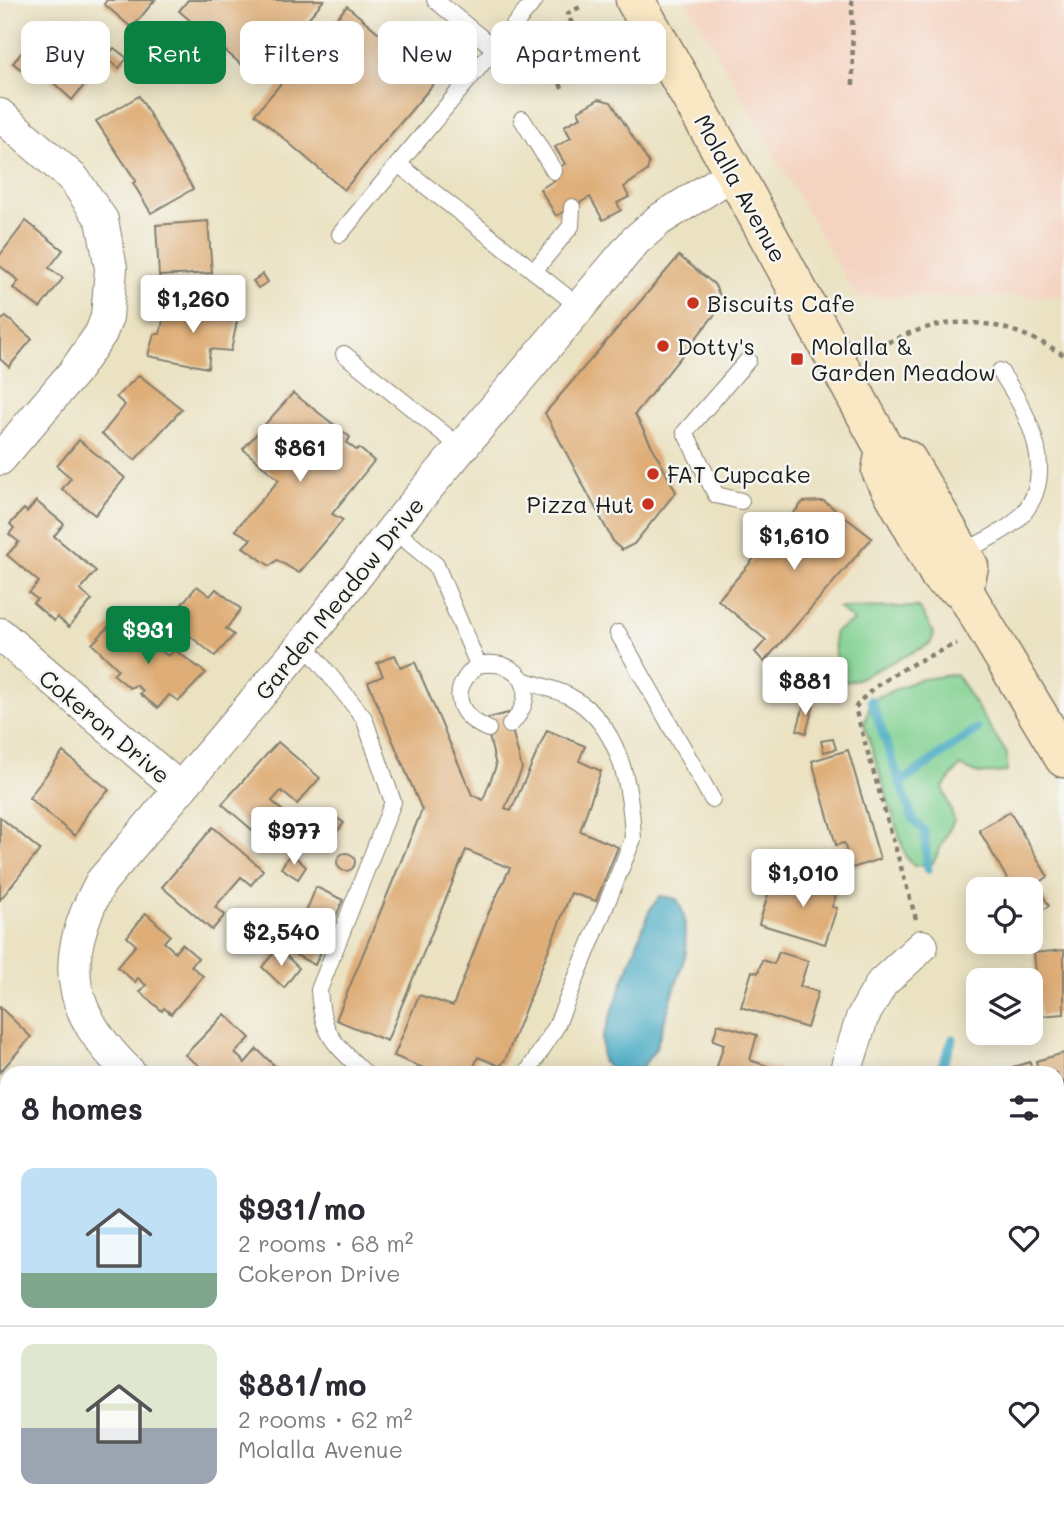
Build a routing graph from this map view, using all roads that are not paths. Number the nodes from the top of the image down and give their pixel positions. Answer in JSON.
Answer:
{"nodes":[{"id":1,"x":435,"y":0,"type":"edge"},
{"id":2,"x":535,"y":0,"type":"edge"},
{"id":3,"x":635,"y":0,"type":"edge"},
{"id":4,"x":518,"y":21,"type":"edge"},
{"id":5,"x":491,"y":46,"type":"edge"},
{"id":6,"x":491,"y":54,"type":"edge"},
{"id":7,"x":0,"y":115,"type":"edge"},
{"id":8,"x":522,"y":119,"type":"dead end"},
{"id":9,"x":398,"y":164,"type":"junction"},
{"id":10,"x":554,"y":171,"type":"dead end"},
{"id":11,"x":734,"y":173,"type":"junction"},
{"id":12,"x":572,"y":207,"type":"dead end"},
{"id":13,"x":340,"y":234,"type":"dead end"},
{"id":14,"x":534,"y":271,"type":"junction"},
{"id":15,"x":581,"y":307,"type":"junction"},
{"id":16,"x":344,"y":354,"type":"dead end"},
{"id":17,"x":748,"y":360,"type":"dead end"},
{"id":18,"x":1000,"y":372,"type":"dead end"},
{"id":19,"x":463,"y":449,"type":"junction"},
{"id":20,"x":0,"y":459,"type":"edge"},
{"id":21,"x":741,"y":501,"type":"dead end"},
{"id":22,"x":393,"y":529,"type":"junction"},
{"id":23,"x":963,"y":573,"type":"junction"},
{"id":24,"x":618,"y":633,"type":"dead end"},
{"id":25,"x":0,"y":634,"type":"edge"},
{"id":26,"x":304,"y":643,"type":"junction"},
{"id":27,"x":478,"y":665,"type":"junction"},
{"id":28,"x":523,"y":680,"type":"junction"},
{"id":29,"x":510,"y":724,"type":"dead end"},
{"id":30,"x":488,"y":729,"type":"dead end"},
{"id":31,"x":1064,"y":758,"type":"edge"},
{"id":32,"x":180,"y":789,"type":"junction"},
{"id":33,"x":712,"y":799,"type":"dead end"},
{"id":34,"x":922,"y":946,"type":"road end"},
{"id":35,"x":123,"y":1066,"type":"edge"},
{"id":36,"x":358,"y":1066,"type":"edge"},
{"id":37,"x":531,"y":1066,"type":"edge"},
{"id":38,"x":847,"y":1066,"type":"edge"}],
"edges":[{"from":1,"to":5,"type":"lane"},
{"from":2,"to":4,"type":"lane"},
{"from":3,"to":11,"type":"main road","name":"Molalla Avenue"},
{"from":6,"to":9,"type":"lane"},
{"from":7,"to":20,"type":"street"},
{"from":8,"to":10,"type":"lane"},
{"from":9,"to":13,"type":"lane"},
{"from":9,"to":14,"type":"lane"},
{"from":11,"to":15,"type":"street","name":"Garden Meadow Drive"},
{"from":11,"to":23,"type":"main road","name":"Molalla Avenue"},
{"from":12,"to":14,"type":"lane"},
{"from":14,"to":15,"type":"lane"},
{"from":15,"to":19,"type":"street","name":"Garden Meadow Drive"},
{"from":16,"to":19,"type":"lane"},
{"from":17,"to":21,"type":"lane"},
{"from":18,"to":23,"type":"lane"},
{"from":19,"to":22,"type":"street","name":"Garden Meadow Drive"},
{"from":22,"to":26,"type":"street","name":"Garden Meadow Drive"},
{"from":22,"to":27,"type":"lane"},
{"from":23,"to":31,"type":"main road","name":"Molalla Avenue"},
{"from":24,"to":33,"type":"lane"},
{"from":25,"to":32,"type":"street","name":"Cokeron Drive"},
{"from":26,"to":32,"type":"street","name":"Garden Meadow Drive"},
{"from":26,"to":36,"type":"lane"},
{"from":27,"to":28,"type":"lane"},
{"from":27,"to":30,"type":"lane"},
{"from":28,"to":29,"type":"lane"},
{"from":28,"to":37,"type":"lane"},
{"from":32,"to":35,"type":"street","name":"Garden Meadow Drive"},
{"from":34,"to":38,"type":"street"}]}
